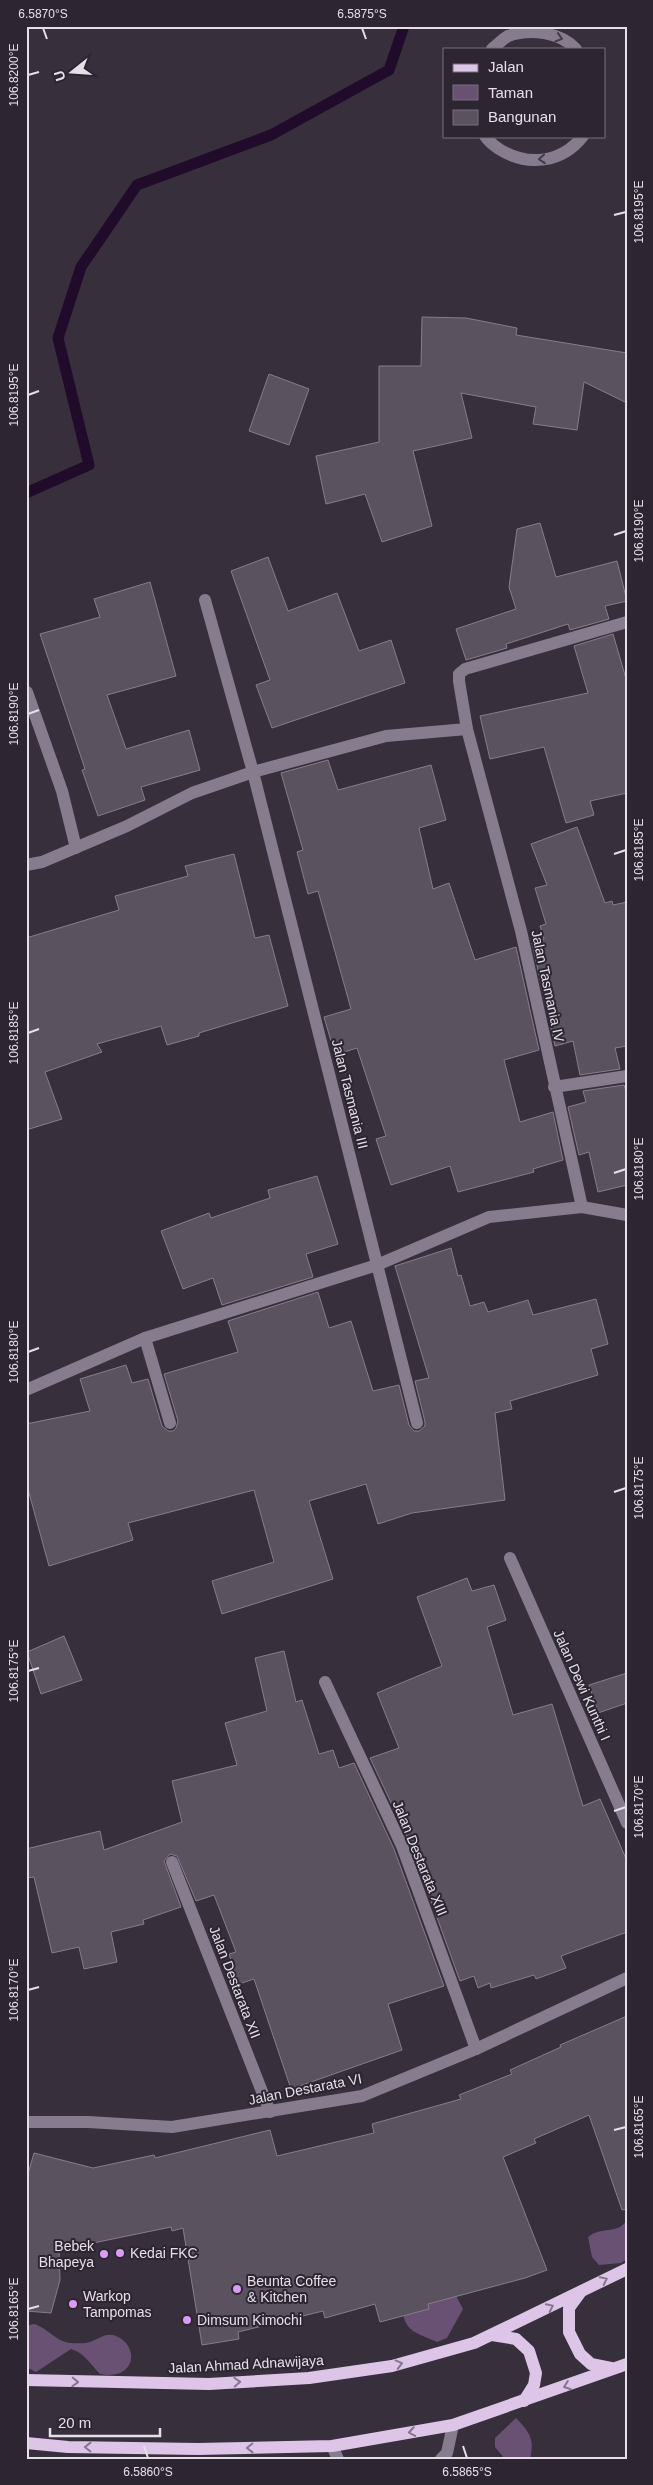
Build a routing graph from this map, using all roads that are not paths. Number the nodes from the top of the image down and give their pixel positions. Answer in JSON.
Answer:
{"nodes":[{"id":1,"x":538,"y":29,"type":"edge"},
{"id":2,"x":493,"y":48,"type":"edge"},
{"id":3,"x":575,"y":48,"type":"edge"},
{"id":4,"x":486,"y":138,"type":"edge"},
{"id":5,"x":582,"y":138,"type":"edge"},
{"id":6,"x":205,"y":600,"type":"dead end"},
{"id":7,"x":627,"y":622,"type":"edge"},
{"id":8,"x":27,"y":692,"type":"edge"},
{"id":9,"x":467,"y":729,"type":"junction"},
{"id":10,"x":254,"y":772,"type":"junction"},
{"id":11,"x":76,"y":848,"type":"junction"},
{"id":12,"x":26,"y":865,"type":"edge"},
{"id":13,"x":627,"y":1076,"type":"edge"},
{"id":14,"x":554,"y":1087,"type":"junction"},
{"id":15,"x":582,"y":1207,"type":"junction"},
{"id":16,"x":627,"y":1214,"type":"edge"},
{"id":17,"x":378,"y":1266,"type":"junction"},
{"id":18,"x":145,"y":1338,"type":"junction"},
{"id":19,"x":26,"y":1390,"type":"edge"},
{"id":20,"x":170,"y":1423,"type":"dead end"},
{"id":21,"x":417,"y":1423,"type":"dead end"},
{"id":22,"x":510,"y":1558,"type":"dead end"},
{"id":23,"x":325,"y":1682,"type":"dead end"},
{"id":24,"x":627,"y":1823,"type":"edge"},
{"id":25,"x":172,"y":1862,"type":"dead end"},
{"id":26,"x":627,"y":1978,"type":"edge"},
{"id":27,"x":476,"y":2049,"type":"junction"},
{"id":28,"x":270,"y":2112,"type":"junction"},
{"id":29,"x":26,"y":2122,"type":"edge"},
{"id":30,"x":627,"y":2269,"type":"edge"},
{"id":31,"x":581,"y":2291,"type":"junction"},
{"id":32,"x":492,"y":2335,"type":"junction"},
{"id":33,"x":627,"y":2364,"type":"edge"},
{"id":34,"x":613,"y":2369,"type":"junction"},
{"id":35,"x":26,"y":2380,"type":"edge"},
{"id":36,"x":524,"y":2401,"type":"junction"},
{"id":37,"x":453,"y":2425,"type":"junction"},
{"id":38,"x":26,"y":2443,"type":"edge"},
{"id":39,"x":332,"y":2446,"type":"junction"},
{"id":40,"x":338,"y":2459,"type":"edge"},
{"id":41,"x":441,"y":2459,"type":"edge"}],
"edges":[{"from":1,"to":2,"type":"street"},
{"from":1,"to":3,"type":"street","one_way":true},
{"from":5,"to":4,"type":"street","one_way":true},
{"from":6,"to":10,"type":"street","name":"Jalan Tasmania III"},
{"from":7,"to":9,"type":"street","name":"Jalan Tasmania IV"},
{"from":8,"to":11,"type":"street"},
{"from":9,"to":10,"type":"street"},
{"from":9,"to":14,"type":"street","name":"Jalan Tasmania IV"},
{"from":10,"to":11,"type":"street"},
{"from":10,"to":17,"type":"street","name":"Jalan Tasmania III"},
{"from":11,"to":12,"type":"street"},
{"from":13,"to":14,"type":"street"},
{"from":14,"to":15,"type":"street","name":"Jalan Tasmania IV"},
{"from":15,"to":16,"type":"street"},
{"from":15,"to":17,"type":"street"},
{"from":17,"to":18,"type":"street"},
{"from":17,"to":21,"type":"street","name":"Jalan Tasmania III"},
{"from":18,"to":19,"type":"street"},
{"from":18,"to":20,"type":"street"},
{"from":22,"to":24,"type":"street","name":"Jalan Dewi Kunthi I"},
{"from":23,"to":27,"type":"street","name":"Jalan Destarata XIII"},
{"from":25,"to":28,"type":"street","name":"Jalan Destarata XII"},
{"from":26,"to":27,"type":"street","name":"Jalan Destarata VI"},
{"from":27,"to":28,"type":"street","name":"Jalan Destarata VI"},
{"from":28,"to":29,"type":"street","name":"Jalan Destarata VI"},
{"from":31,"to":30,"type":"main road","name":"Jalan Ahmad Adnawijaya","one_way":true},
{"from":32,"to":31,"type":"main road","name":"Jalan Ahmad Adnawijaya","one_way":true},
{"from":31,"to":34,"type":"main road"},
{"from":35,"to":32,"type":"main road","name":"Jalan Ahmad Adnawijaya","one_way":true},
{"from":32,"to":36,"type":"main road"},
{"from":33,"to":34,"type":"main road"},
{"from":34,"to":36,"type":"main road","one_way":true},
{"from":36,"to":37,"type":"main road"},
{"from":37,"to":39,"type":"main road","one_way":true},
{"from":37,"to":41,"type":"street"},
{"from":39,"to":38,"type":"main road","one_way":true},
{"from":39,"to":40,"type":"street"}]}
